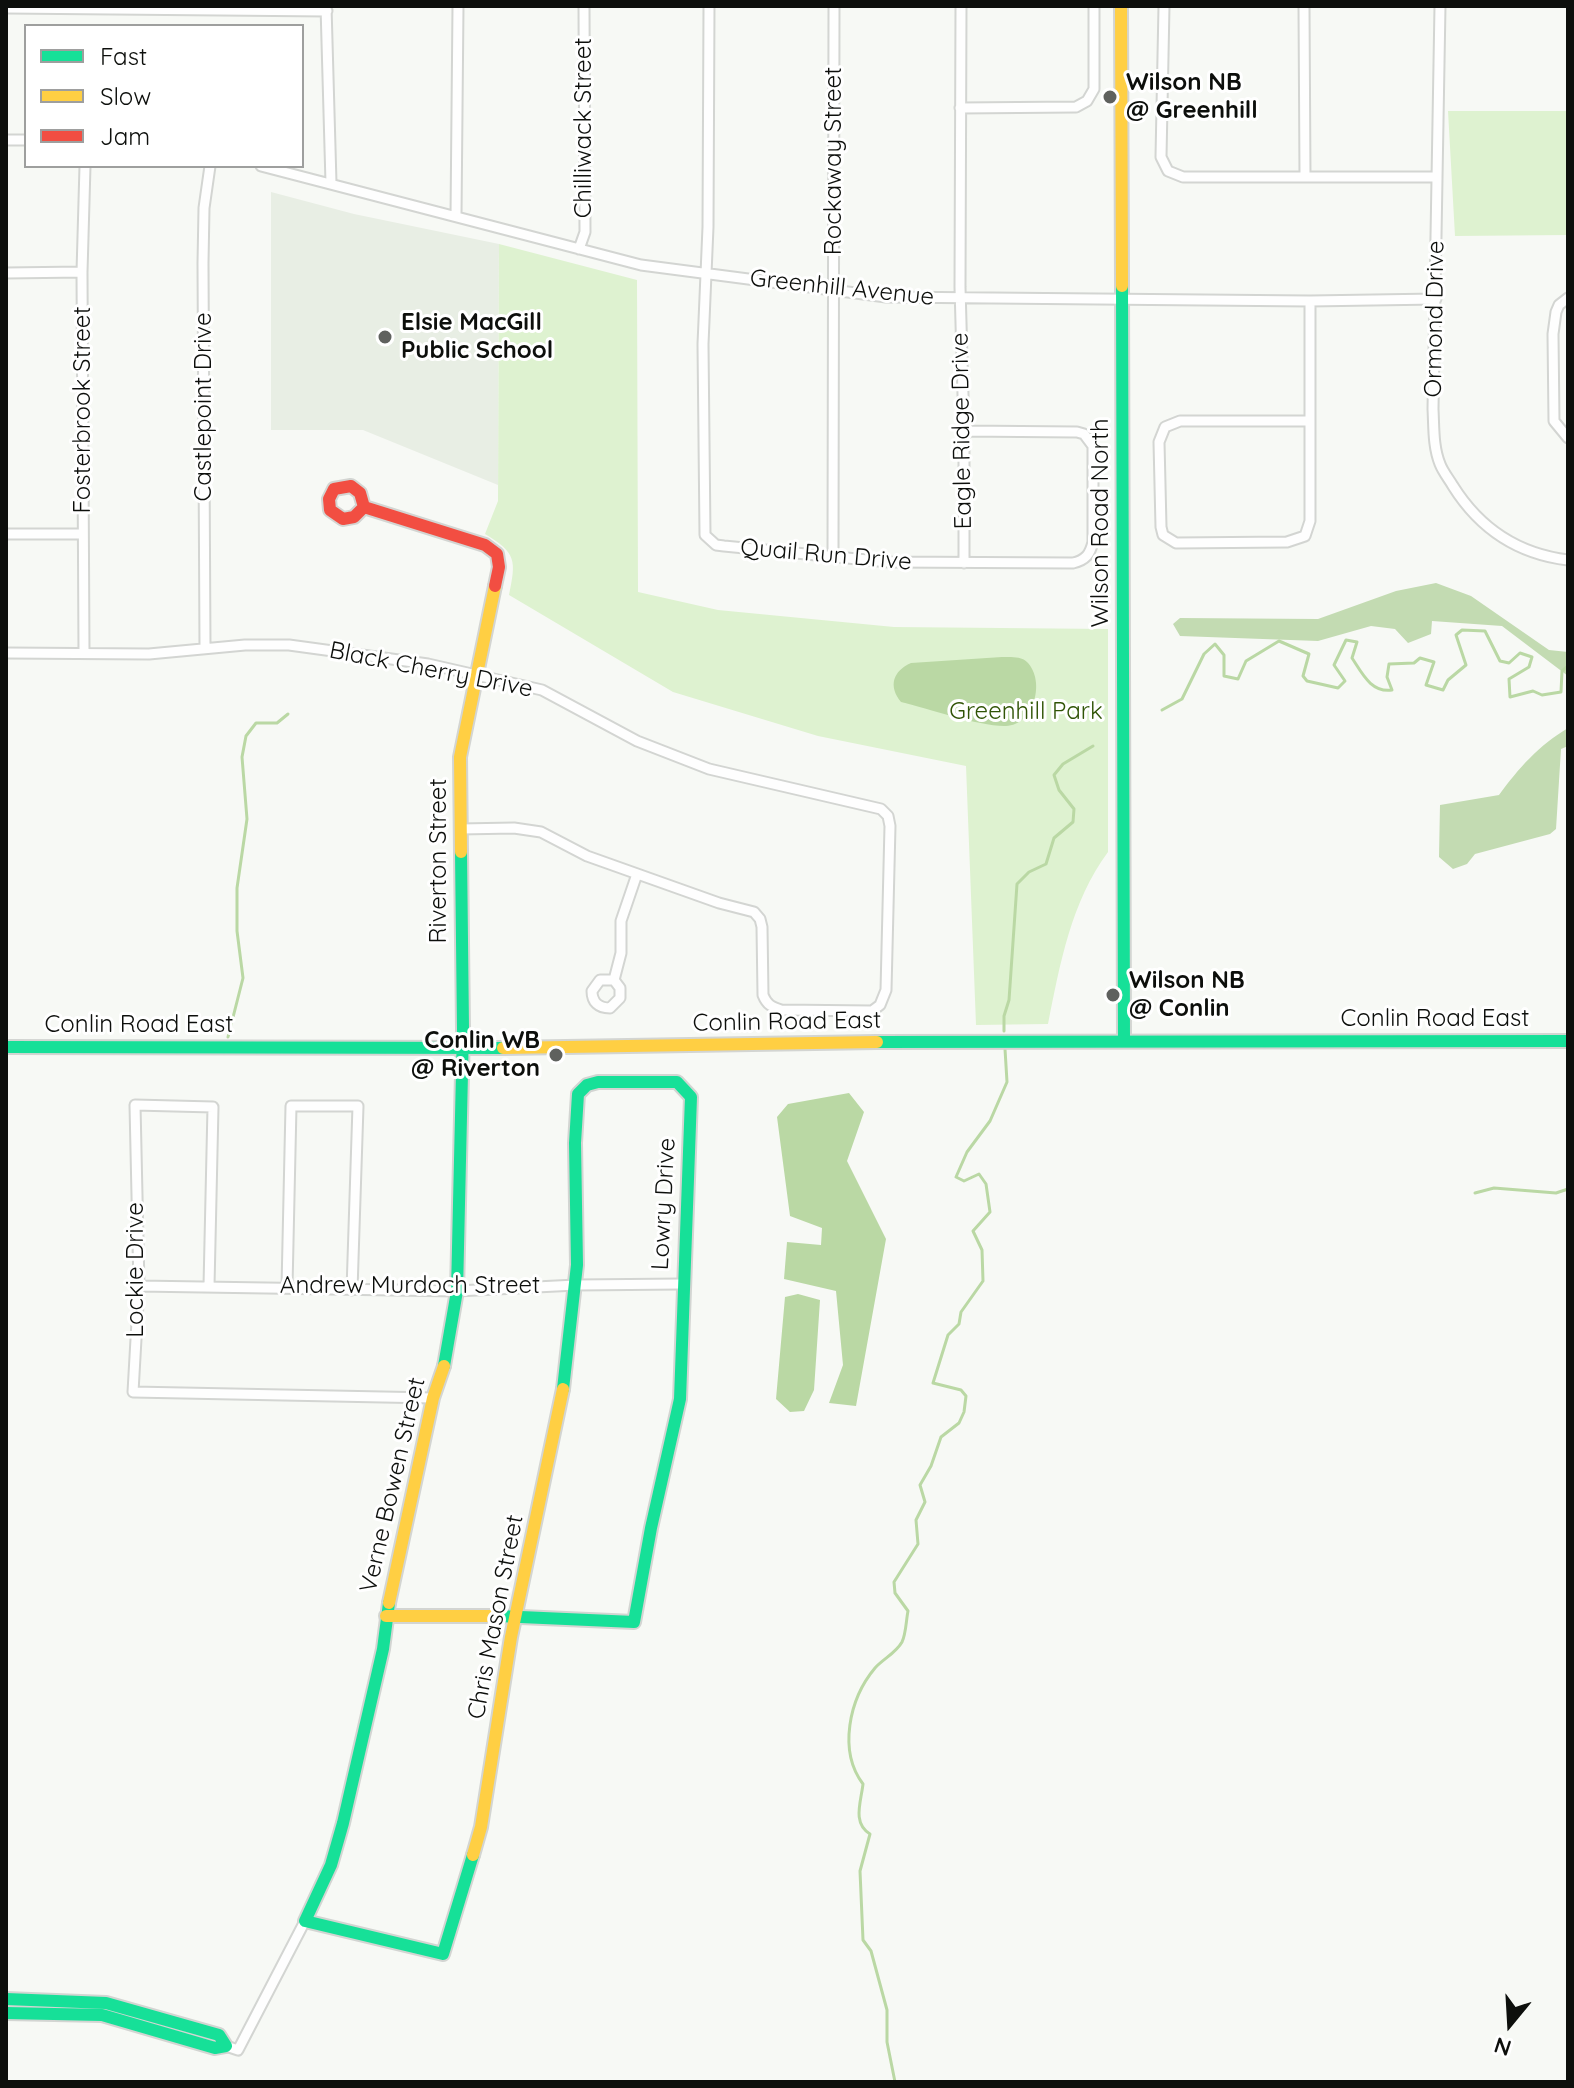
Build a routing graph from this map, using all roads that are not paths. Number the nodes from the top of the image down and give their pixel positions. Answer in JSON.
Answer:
{"nodes":[{"id":1,"x":458,"y":6,"type":"edge"},
{"id":2,"x":584,"y":6,"type":"edge"},
{"id":3,"x":709,"y":6,"type":"edge"},
{"id":4,"x":834,"y":6,"type":"edge"},
{"id":5,"x":961,"y":6,"type":"edge"},
{"id":6,"x":1094,"y":6,"type":"edge"},
{"id":7,"x":1121,"y":6,"type":"edge"},
{"id":8,"x":1164,"y":6,"type":"edge"},
{"id":9,"x":1304,"y":6,"type":"edge"},
{"id":10,"x":1440,"y":6,"type":"edge"},
{"id":11,"x":6,"y":8,"type":"edge"},
{"id":12,"x":326,"y":9,"type":"edge"},
{"id":13,"x":960,"y":108,"type":"junction"},
{"id":14,"x":85,"y":168,"type":"edge"},
{"id":15,"x":210,"y":168,"type":"edge"},
{"id":16,"x":269,"y":168,"type":"edge"},
{"id":17,"x":1305,"y":177,"type":"junction"},
{"id":18,"x":1436,"y":177,"type":"junction"},
{"id":19,"x":331,"y":183,"type":"junction"},
{"id":20,"x":456,"y":216,"type":"junction"},
{"id":21,"x":579,"y":249,"type":"junction"},
{"id":22,"x":82,"y":272,"type":"junction"},
{"id":23,"x":6,"y":273,"type":"edge"},
{"id":24,"x":706,"y":273,"type":"junction"},
{"id":25,"x":833,"y":290,"type":"junction"},
{"id":26,"x":1568,"y":298,"type":"edge"},
{"id":27,"x":960,"y":299,"type":"junction"},
{"id":28,"x":1122,"y":299,"type":"junction"},
{"id":29,"x":1436,"y":299,"type":"junction"},
{"id":30,"x":1310,"y":301,"type":"junction"},
{"id":31,"x":1309,"y":421,"type":"junction"},
{"id":32,"x":964,"y":431,"type":"junction"},
{"id":33,"x":1568,"y":438,"type":"edge"},
{"id":34,"x":364,"y":507,"type":"dead end"},
{"id":35,"x":6,"y":534,"type":"edge"},
{"id":36,"x":83,"y":534,"type":"junction"},
{"id":37,"x":833,"y":556,"type":"junction"},
{"id":38,"x":1568,"y":560,"type":"edge"},
{"id":39,"x":964,"y":563,"type":"junction"},
{"id":40,"x":205,"y":648,"type":"junction"},
{"id":41,"x":6,"y":653,"type":"edge"},
{"id":42,"x":84,"y":653,"type":"junction"},
{"id":43,"x":476,"y":675,"type":"junction"},
{"id":44,"x":460,"y":829,"type":"junction"},
{"id":45,"x":637,"y":874,"type":"junction"},
{"id":46,"x":614,"y":980,"type":"dead end"},
{"id":47,"x":1124,"y":1040,"type":"junction"},
{"id":48,"x":1568,"y":1041,"type":"edge"},
{"id":49,"x":6,"y":1047,"type":"edge"},
{"id":50,"x":462,"y":1048,"type":"junction"},
{"id":51,"x":682,"y":1284,"type":"junction"},
{"id":52,"x":576,"y":1285,"type":"junction"},
{"id":53,"x":139,"y":1286,"type":"junction"},
{"id":54,"x":209,"y":1286,"type":"junction"},
{"id":55,"x":287,"y":1287,"type":"junction"},
{"id":56,"x":352,"y":1290,"type":"junction"},
{"id":57,"x":457,"y":1291,"type":"junction"},
{"id":58,"x":433,"y":1398,"type":"junction"},
{"id":59,"x":386,"y":1616,"type":"junction"},
{"id":60,"x":515,"y":1616,"type":"junction"},
{"id":61,"x":305,"y":1921,"type":"junction"},
{"id":62,"x":6,"y":1999,"type":"edge"},
{"id":63,"x":6,"y":2013,"type":"edge"},
{"id":64,"x":232,"y":2048,"type":"junction"}],
"edges":[{"from":1,"to":20,"type":"street"},
{"from":2,"to":21,"type":"street","name":"Chilliwack Street"},
{"from":3,"to":24,"type":"street","name":"Quail Run Drive"},
{"from":4,"to":25,"type":"street","name":"Rockaway Street"},
{"from":5,"to":13,"type":"street","name":"Eagle Ridge Drive"},
{"from":6,"to":13,"type":"street"},
{"from":7,"to":28,"type":"street","name":"Wilson Road North"},
{"from":8,"to":17,"type":"street"},
{"from":9,"to":17,"type":"street"},
{"from":10,"to":18,"type":"street","name":"Ormond Drive"},
{"from":11,"to":12,"type":"street"},
{"from":12,"to":19,"type":"street"},
{"from":13,"to":27,"type":"street","name":"Eagle Ridge Drive"},
{"from":14,"to":22,"type":"street","name":"Fosterbrook Street"},
{"from":15,"to":40,"type":"street","name":"Castlepoint Drive"},
{"from":16,"to":19,"type":"street","name":"Greenhill Avenue"},
{"from":17,"to":18,"type":"street"},
{"from":18,"to":29,"type":"street","name":"Ormond Drive"},
{"from":19,"to":20,"type":"street","name":"Greenhill Avenue"},
{"from":20,"to":21,"type":"street","name":"Greenhill Avenue"},
{"from":21,"to":24,"type":"street","name":"Greenhill Avenue"},
{"from":22,"to":23,"type":"street"},
{"from":22,"to":36,"type":"street","name":"Fosterbrook Street"},
{"from":24,"to":25,"type":"street","name":"Greenhill Avenue"},
{"from":24,"to":37,"type":"street","name":"Quail Run Drive"},
{"from":25,"to":27,"type":"street","name":"Greenhill Avenue"},
{"from":25,"to":37,"type":"street","name":"Rockaway Street"},
{"from":26,"to":33,"type":"street"},
{"from":27,"to":28,"type":"street","name":"Greenhill Avenue"},
{"from":27,"to":32,"type":"street","name":"Eagle Ridge Drive"},
{"from":28,"to":30,"type":"street","name":"Greenhill Avenue"},
{"from":28,"to":47,"type":"street","name":"Wilson Road North"},
{"from":29,"to":30,"type":"street","name":"Greenhill Avenue"},
{"from":29,"to":38,"type":"street","name":"Ormond Drive"},
{"from":30,"to":31,"type":"street"},
{"from":31,"to":31,"type":"street"},
{"from":32,"to":39,"type":"street","name":"Eagle Ridge Drive"},
{"from":32,"to":39,"type":"street","name":"Quail Run Drive"},
{"from":34,"to":43,"type":"street","name":"Riverton Street"},
{"from":35,"to":36,"type":"street"},
{"from":36,"to":42,"type":"street","name":"Fosterbrook Street"},
{"from":37,"to":39,"type":"street","name":"Quail Run Drive"},
{"from":40,"to":42,"type":"street","name":"Black Cherry Drive"},
{"from":40,"to":43,"type":"street","name":"Black Cherry Drive"},
{"from":41,"to":42,"type":"street","name":"Black Cherry Drive"},
{"from":43,"to":44,"type":"street","name":"Riverton Street"},
{"from":43,"to":45,"type":"street","name":"Black Cherry Drive"},
{"from":44,"to":45,"type":"street","name":"Black Cherry Drive"},
{"from":44,"to":50,"type":"street","name":"Riverton Street"},
{"from":45,"to":46,"type":"street"},
{"from":47,"to":48,"type":"street","name":"Conlin Road East"},
{"from":47,"to":50,"type":"street","name":"Conlin Road East"},
{"from":49,"to":50,"type":"street","name":"Conlin Road East"},
{"from":50,"to":57,"type":"street","name":"Verne Bowen Street"},
{"from":51,"to":52,"type":"street","name":"Andrew Murdoch Street"},
{"from":51,"to":52,"type":"street","name":"Lowry Drive"},
{"from":51,"to":60,"type":"street","name":"Lowry Drive"},
{"from":52,"to":57,"type":"street","name":"Andrew Murdoch Street"},
{"from":52,"to":60,"type":"street","name":"Chris Mason Street"},
{"from":53,"to":54,"type":"street","name":"Andrew Murdoch Street"},
{"from":53,"to":54,"type":"street","name":"Lockie Drive"},
{"from":53,"to":58,"type":"street","name":"Lockie Drive"},
{"from":54,"to":55,"type":"street","name":"Andrew Murdoch Street"},
{"from":55,"to":56,"type":"street","name":"Andrew Murdoch Street"},
{"from":55,"to":56,"type":"street"},
{"from":56,"to":57,"type":"street","name":"Andrew Murdoch Street"},
{"from":57,"to":58,"type":"street","name":"Verne Bowen Street"},
{"from":58,"to":59,"type":"street","name":"Verne Bowen Street"},
{"from":59,"to":60,"type":"street"},
{"from":59,"to":61,"type":"street","name":"Verne Bowen Street"},
{"from":60,"to":61,"type":"street","name":"Chris Mason Street"},
{"from":61,"to":64,"type":"street","name":"Verne Bowen Street"},
{"from":62,"to":64,"type":"street"},
{"from":63,"to":64,"type":"street"}]}
